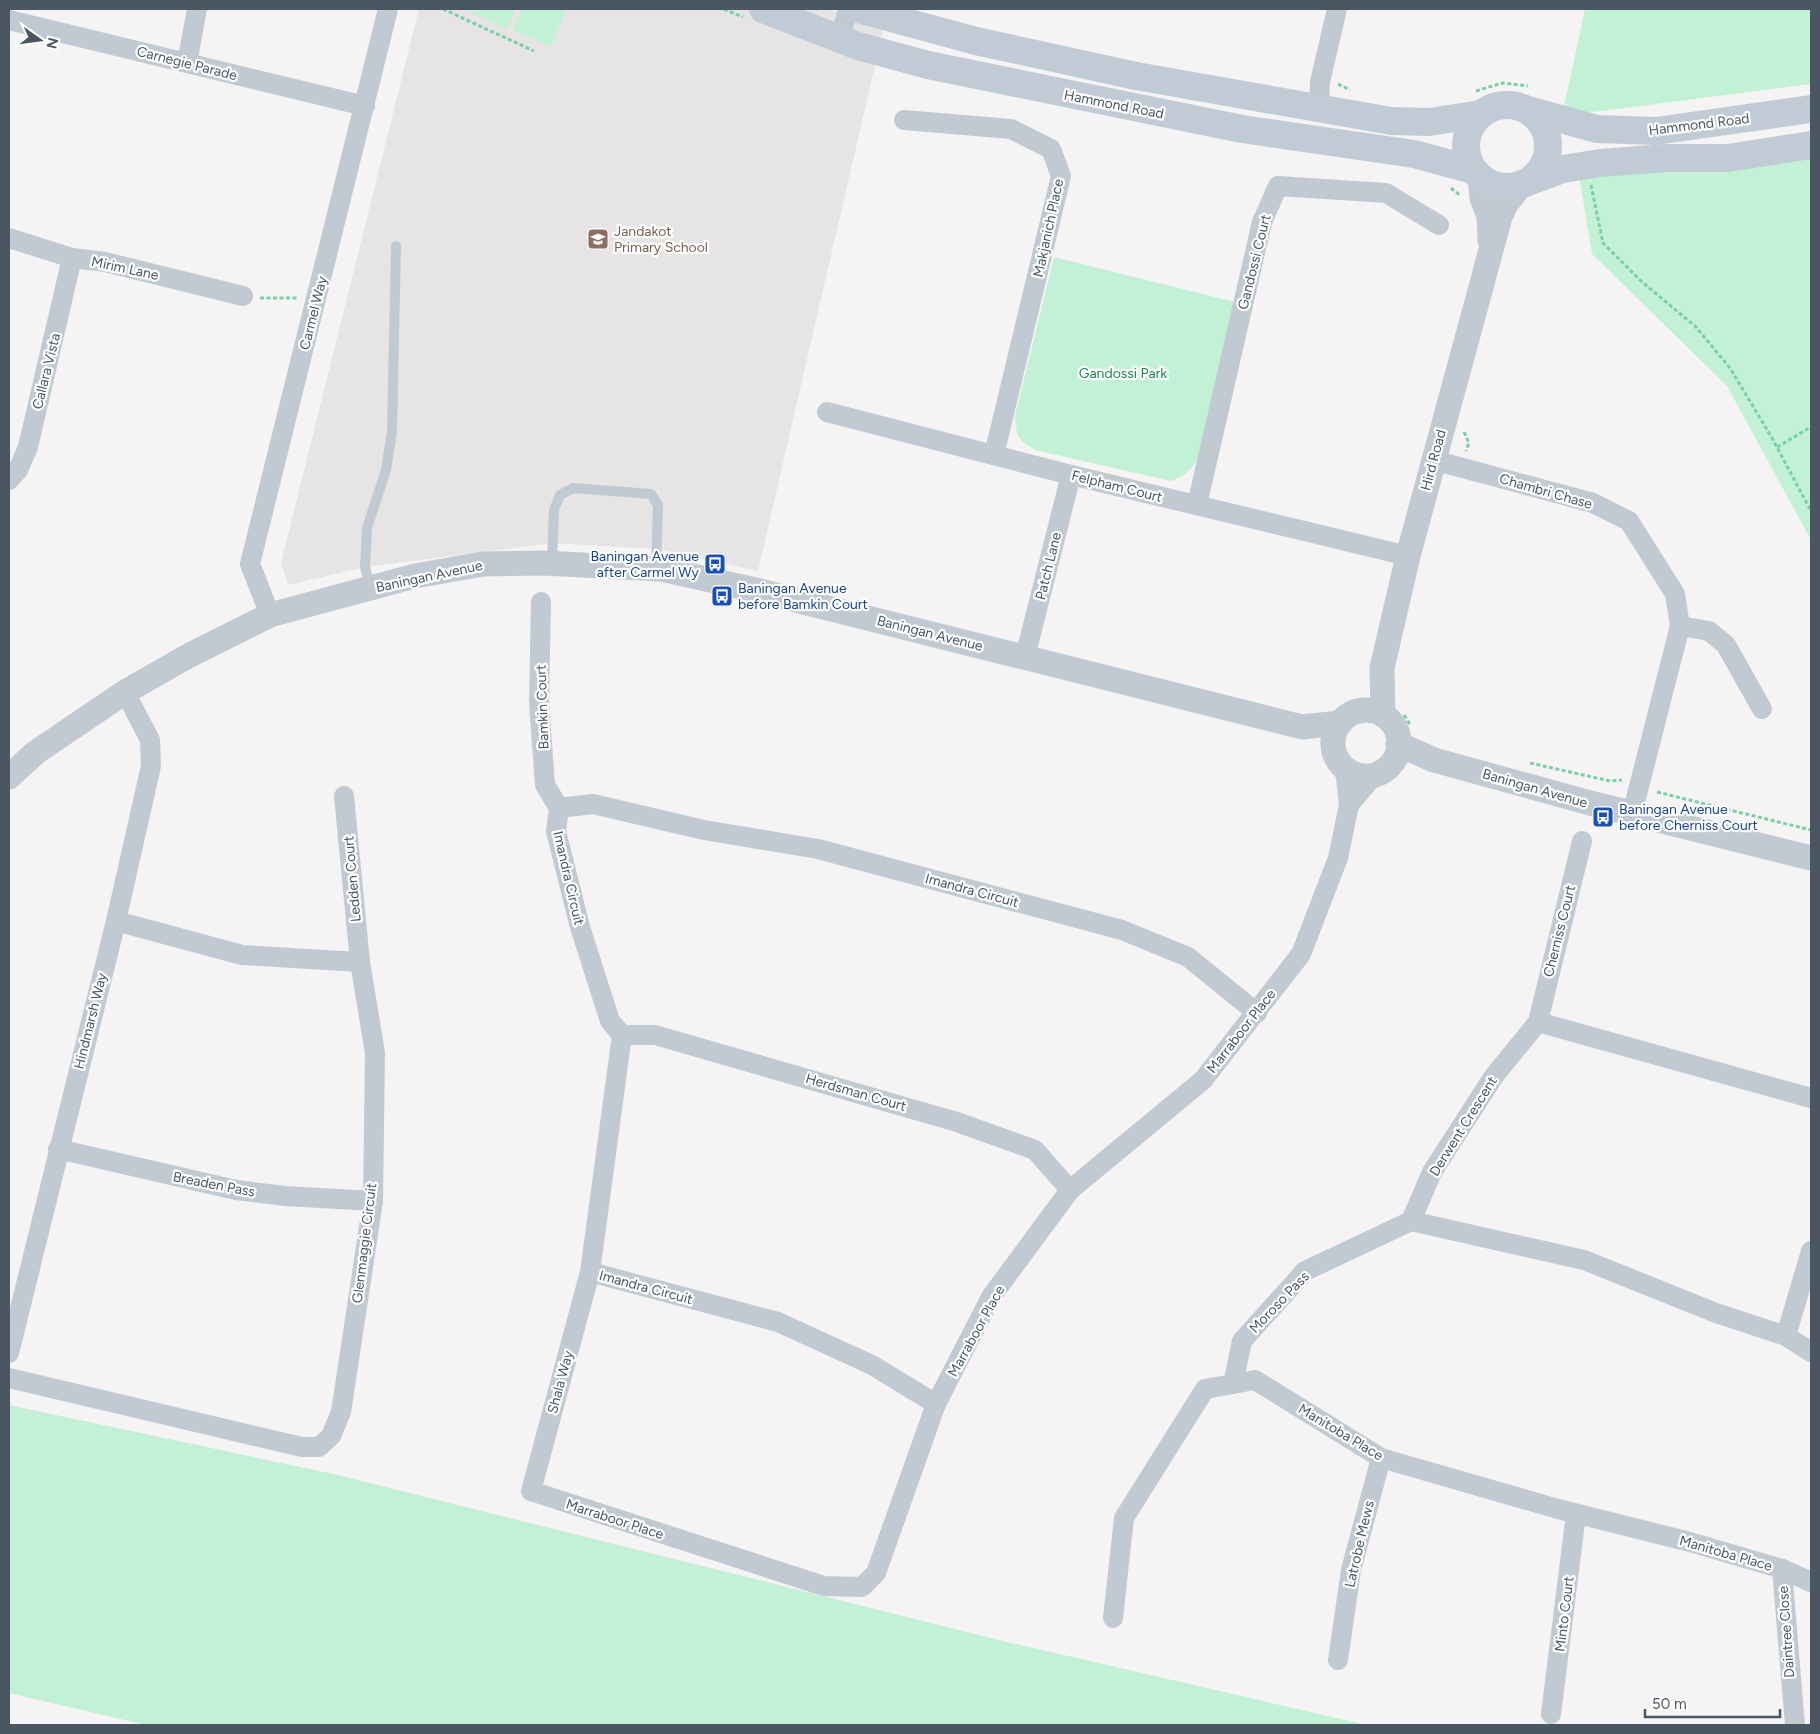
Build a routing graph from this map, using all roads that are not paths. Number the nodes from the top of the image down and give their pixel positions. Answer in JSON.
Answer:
{"nodes":[{"id":1,"x":197,"y":9,"type":"edge"},
{"id":2,"x":388,"y":9,"type":"edge"},
{"id":3,"x":763,"y":9,"type":"edge"},
{"id":4,"x":848,"y":9,"type":"edge"},
{"id":5,"x":858,"y":9,"type":"edge"},
{"id":6,"x":1336,"y":9,"type":"edge"},
{"id":7,"x":9,"y":20,"type":"edge"},
{"id":8,"x":840,"y":39,"type":"junction"},
{"id":9,"x":187,"y":63,"type":"junction"},
{"id":10,"x":1319,"y":95,"type":"junction"},
{"id":11,"x":1532,"y":100,"type":"junction"},
{"id":12,"x":1478,"y":103,"type":"junction"},
{"id":13,"x":365,"y":106,"type":"junction"},
{"id":14,"x":1811,"y":109,"type":"edge"},
{"id":15,"x":904,"y":120,"type":"dead end"},
{"id":16,"x":1811,"y":145,"type":"edge"},
{"id":17,"x":1476,"y":174,"type":"junction"},
{"id":18,"x":1525,"y":184,"type":"junction"},
{"id":19,"x":1439,"y":225,"type":"dead end"},
{"id":20,"x":9,"y":238,"type":"edge"},
{"id":21,"x":396,"y":246,"type":"dead end"},
{"id":22,"x":1490,"y":252,"type":"junction"},
{"id":23,"x":72,"y":258,"type":"junction"},
{"id":24,"x":243,"y":296,"type":"road end"},
{"id":25,"x":827,"y":412,"type":"dead end"},
{"id":26,"x":994,"y":455,"type":"junction"},
{"id":27,"x":1433,"y":460,"type":"junction"},
{"id":28,"x":1071,"y":475,"type":"junction"},
{"id":29,"x":9,"y":480,"type":"edge"},
{"id":30,"x":1197,"y":505,"type":"junction"},
{"id":31,"x":1408,"y":556,"type":"junction"},
{"id":32,"x":552,"y":564,"type":"junction"},
{"id":33,"x":656,"y":568,"type":"junction"},
{"id":34,"x":370,"y":588,"type":"junction"},
{"id":35,"x":541,"y":602,"type":"dead end"},
{"id":36,"x":270,"y":614,"type":"junction"},
{"id":37,"x":1680,"y":626,"type":"junction"},
{"id":38,"x":1025,"y":657,"type":"junction"},
{"id":39,"x":125,"y":692,"type":"junction"},
{"id":40,"x":1762,"y":709,"type":"dead end"},
{"id":41,"x":1371,"y":715,"type":"junction"},
{"id":42,"x":1302,"y":727,"type":"junction"},
{"id":43,"x":1394,"y":753,"type":"junction"},
{"id":44,"x":1339,"y":760,"type":"junction"},
{"id":45,"x":9,"y":777,"type":"edge"},
{"id":46,"x":344,"y":796,"type":"dead end"},
{"id":47,"x":1349,"y":805,"type":"junction"},
{"id":48,"x":559,"y":808,"type":"junction"},
{"id":49,"x":1632,"y":814,"type":"junction"},
{"id":50,"x":1582,"y":841,"type":"dead end"},
{"id":51,"x":1811,"y":858,"type":"edge"},
{"id":52,"x":116,"y":921,"type":"junction"},
{"id":53,"x":360,"y":962,"type":"junction"},
{"id":54,"x":1257,"y":1012,"type":"junction"},
{"id":55,"x":1538,"y":1022,"type":"junction"},
{"id":56,"x":622,"y":1035,"type":"junction"},
{"id":57,"x":1811,"y":1098,"type":"edge"},
{"id":58,"x":58,"y":1149,"type":"junction"},
{"id":59,"x":1070,"y":1190,"type":"junction"},
{"id":60,"x":373,"y":1201,"type":"junction"},
{"id":61,"x":1411,"y":1221,"type":"junction"},
{"id":62,"x":1811,"y":1251,"type":"edge"},
{"id":63,"x":590,"y":1272,"type":"junction"},
{"id":64,"x":1786,"y":1336,"type":"junction"},
{"id":65,"x":1811,"y":1352,"type":"edge"},
{"id":66,"x":9,"y":1353,"type":"edge"},
{"id":67,"x":9,"y":1378,"type":"edge"},
{"id":68,"x":1234,"y":1384,"type":"junction"},
{"id":69,"x":936,"y":1404,"type":"junction"},
{"id":70,"x":1381,"y":1458,"type":"junction"},
{"id":71,"x":530,"y":1491,"type":"joint"},
{"id":72,"x":1576,"y":1514,"type":"junction"},
{"id":73,"x":1782,"y":1569,"type":"junction"},
{"id":74,"x":1811,"y":1582,"type":"edge"},
{"id":75,"x":1113,"y":1618,"type":"dead end"},
{"id":76,"x":1338,"y":1660,"type":"dead end"},
{"id":77,"x":1551,"y":1714,"type":"dead end"},
{"id":78,"x":1794,"y":1725,"type":"edge"}],
"edges":[{"from":1,"to":9,"type":"street"},
{"from":2,"to":13,"type":"street","name":"Carmel Way"},
{"from":3,"to":8,"type":"main road","name":"Hammond Road"},
{"from":4,"to":8,"type":"street"},
{"from":5,"to":10,"type":"main road"},
{"from":6,"to":10,"type":"street"},
{"from":7,"to":9,"type":"street","name":"Carnegie Parade"},
{"from":8,"to":17,"type":"main road","name":"Hammond Road"},
{"from":9,"to":13,"type":"street","name":"Carnegie Parade"},
{"from":10,"to":12,"type":"main road"},
{"from":11,"to":12,"type":"main road"},
{"from":11,"to":14,"type":"main road","name":"Hammond Road"},
{"from":11,"to":18,"type":"main road"},
{"from":12,"to":17,"type":"main road"},
{"from":13,"to":36,"type":"street","name":"Carmel Way"},
{"from":15,"to":26,"type":"street","name":"Makjanich Place"},
{"from":16,"to":18,"type":"main road"},
{"from":17,"to":18,"type":"main road"},
{"from":17,"to":22,"type":"street","name":"Hird Road"},
{"from":18,"to":22,"type":"street","name":"Hird Road"},
{"from":19,"to":30,"type":"street","name":"Gandossi Court"},
{"from":20,"to":23,"type":"street","name":"Mirim Lane"},
{"from":21,"to":34,"type":"lane"},
{"from":22,"to":27,"type":"street","name":"Hird Road"},
{"from":23,"to":24,"type":"street","name":"Mirim Lane"},
{"from":23,"to":29,"type":"street","name":"Callara Vista"},
{"from":25,"to":26,"type":"street","name":"Felpham Court"},
{"from":26,"to":28,"type":"street","name":"Felpham Court"},
{"from":27,"to":31,"type":"street","name":"Hird Road"},
{"from":27,"to":37,"type":"street","name":"Chambri Chase"},
{"from":28,"to":30,"type":"street","name":"Felpham Court"},
{"from":28,"to":38,"type":"street","name":"Patch Lane"},
{"from":30,"to":31,"type":"street","name":"Felpham Court"},
{"from":31,"to":41,"type":"street","name":"Hird Road"},
{"from":32,"to":33,"type":"street","name":"Baningan Avenue"},
{"from":32,"to":33,"type":"lane"},
{"from":32,"to":34,"type":"street","name":"Baningan Avenue"},
{"from":33,"to":38,"type":"street","name":"Baningan Avenue"},
{"from":34,"to":36,"type":"street","name":"Baningan Avenue"},
{"from":35,"to":48,"type":"street","name":"Bamkin Court"},
{"from":36,"to":39,"type":"street","name":"Baningan Avenue"},
{"from":37,"to":40,"type":"street"},
{"from":37,"to":49,"type":"street","name":"Chambri Chase"},
{"from":38,"to":42,"type":"street","name":"Baningan Avenue"},
{"from":39,"to":45,"type":"street","name":"Baningan Avenue"},
{"from":39,"to":52,"type":"street","name":"Hindmarsh Way"},
{"from":41,"to":42,"type":"street","name":"Baningan Avenue"},
{"from":41,"to":43,"type":"street"},
{"from":41,"to":44,"type":"street","name":"Hird Road"},
{"from":42,"to":44,"type":"street","name":"Baningan Avenue"},
{"from":43,"to":44,"type":"street","name":"Baningan Avenue"},
{"from":43,"to":47,"type":"street","name":"Marraboor Place"},
{"from":43,"to":49,"type":"street","name":"Baningan Avenue"},
{"from":44,"to":47,"type":"street","name":"Marraboor Place"},
{"from":46,"to":53,"type":"street","name":"Ledden Court"},
{"from":47,"to":54,"type":"street","name":"Marraboor Place"},
{"from":48,"to":54,"type":"street","name":"Imandra Circuit"},
{"from":48,"to":56,"type":"street","name":"Imandra Circuit"},
{"from":49,"to":51,"type":"street","name":"Baningan Avenue"},
{"from":50,"to":55,"type":"street","name":"Cherniss Court"},
{"from":52,"to":53,"type":"street"},
{"from":52,"to":58,"type":"street","name":"Hindmarsh Way"},
{"from":53,"to":60,"type":"street","name":"Glenmaggie Circuit"},
{"from":54,"to":59,"type":"street","name":"Marraboor Place"},
{"from":55,"to":57,"type":"street"},
{"from":55,"to":61,"type":"street","name":"Derwent Crescent"},
{"from":56,"to":59,"type":"street","name":"Herdsman Court"},
{"from":56,"to":63,"type":"street","name":"Imandra Circuit"},
{"from":58,"to":60,"type":"street","name":"Breaden Pass"},
{"from":58,"to":66,"type":"street","name":"Hindmarsh Way"},
{"from":59,"to":69,"type":"street","name":"Marraboor Place"},
{"from":60,"to":67,"type":"street","name":"Glenmaggie Circuit"},
{"from":61,"to":64,"type":"street"},
{"from":61,"to":68,"type":"street","name":"Moroso Pass"},
{"from":62,"to":64,"type":"street"},
{"from":63,"to":69,"type":"street","name":"Imandra Circuit"},
{"from":63,"to":71,"type":"street","name":"Shala Way"},
{"from":64,"to":65,"type":"street"},
{"from":68,"to":70,"type":"street","name":"Manitoba Place"},
{"from":68,"to":75,"type":"street","name":"Manitoba Place"},
{"from":69,"to":71,"type":"street","name":"Marraboor Place"},
{"from":70,"to":72,"type":"street","name":"Manitoba Place"},
{"from":70,"to":76,"type":"street","name":"Latrobe Mews"},
{"from":72,"to":73,"type":"street","name":"Manitoba Place"},
{"from":72,"to":77,"type":"street","name":"Minto Court"},
{"from":73,"to":74,"type":"street","name":"Manitoba Place"},
{"from":73,"to":78,"type":"street","name":"Daintree Close"}]}
